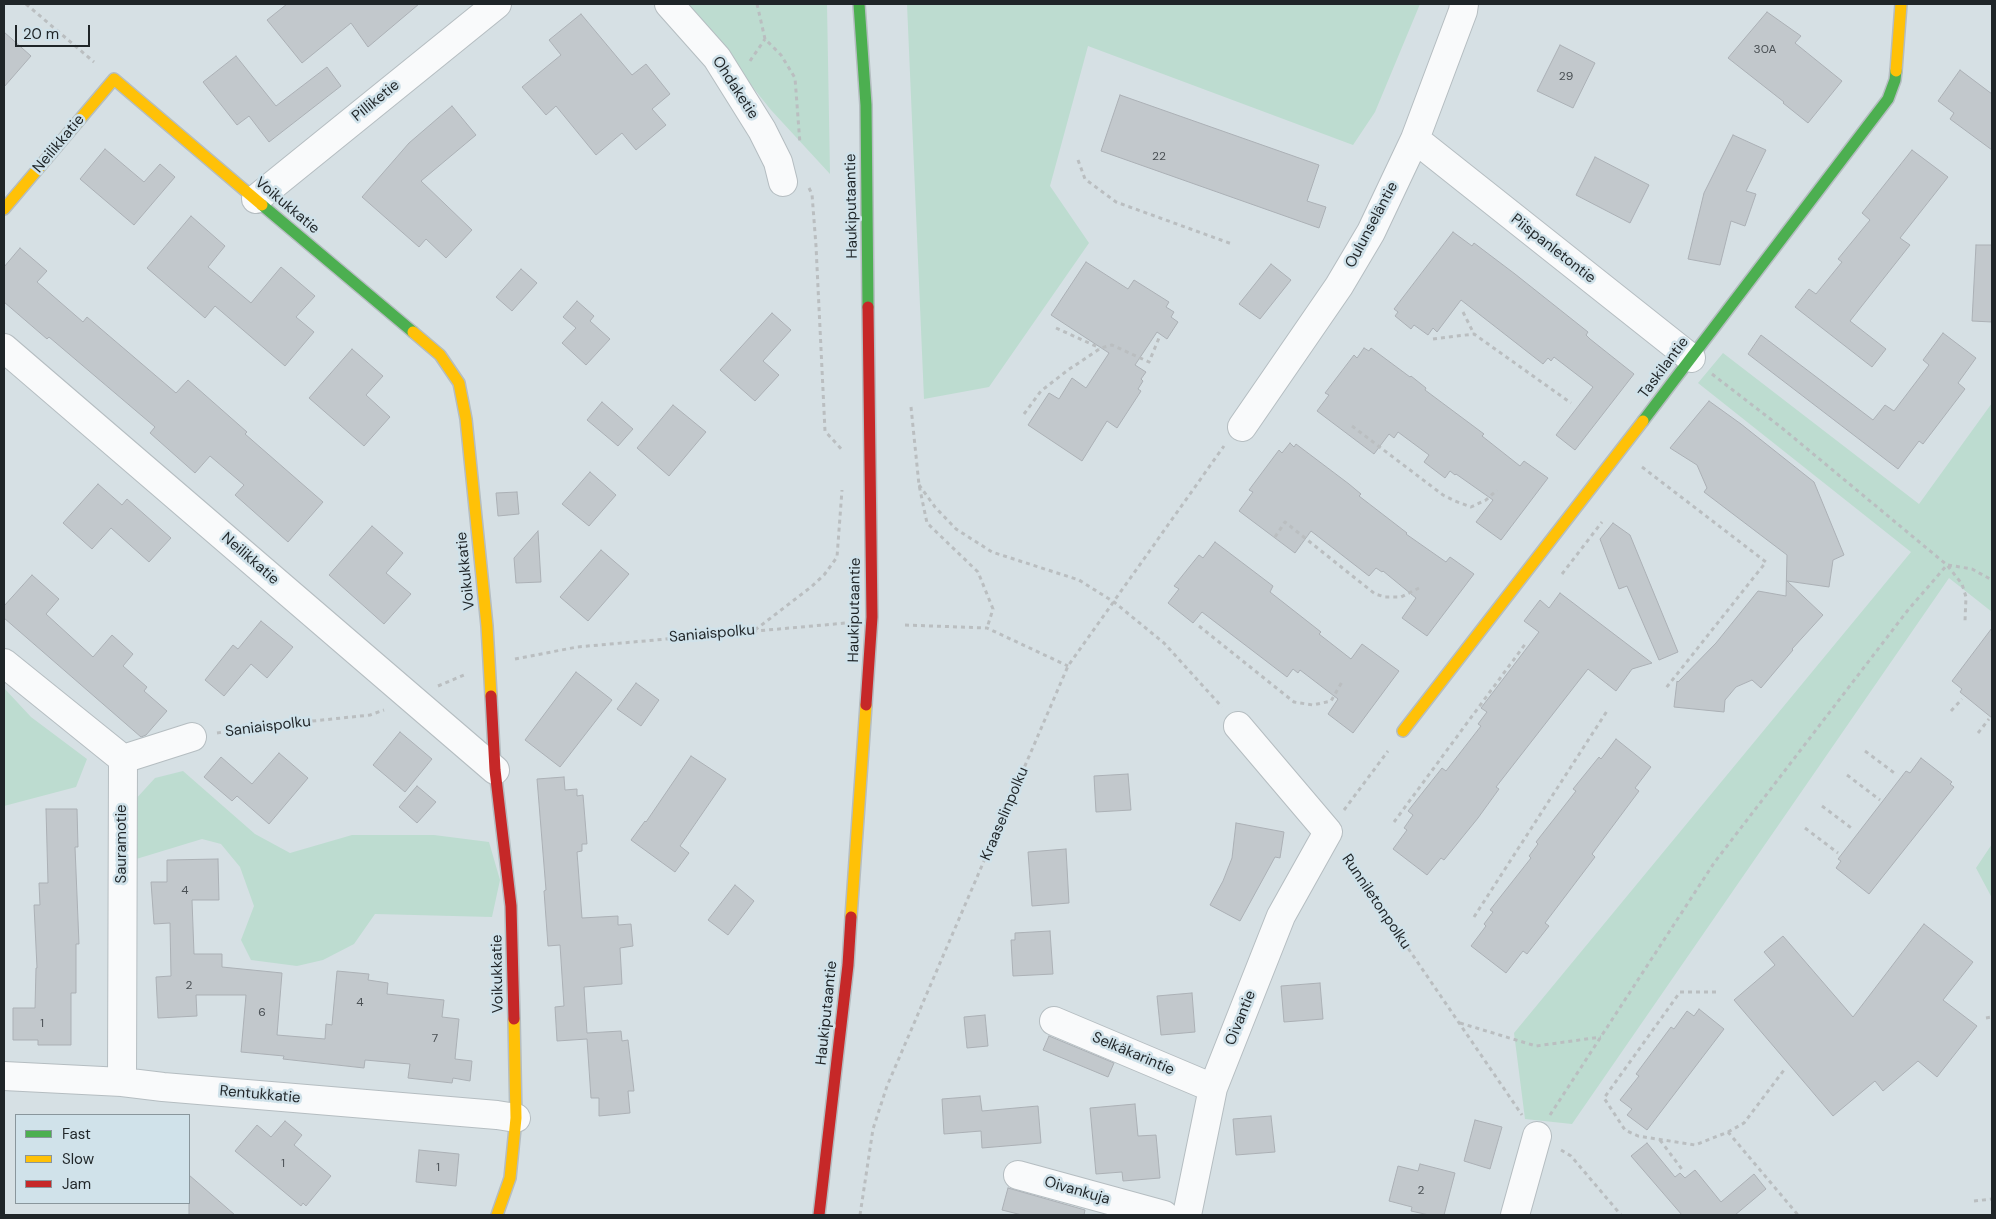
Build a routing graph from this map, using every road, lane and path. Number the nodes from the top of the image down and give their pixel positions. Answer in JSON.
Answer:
{"nodes":[{"id":1,"x":26,"y":4,"type":"edge"},
{"id":2,"x":497,"y":4,"type":"edge"},
{"id":3,"x":669,"y":4,"type":"edge"},
{"id":4,"x":757,"y":4,"type":"edge"},
{"id":5,"x":859,"y":4,"type":"edge"},
{"id":6,"x":1464,"y":4,"type":"edge"},
{"id":7,"x":1901,"y":4,"type":"edge"},
{"id":8,"x":114,"y":79,"type":"junction"},
{"id":9,"x":1415,"y":139,"type":"junction"},
{"id":10,"x":800,"y":148,"type":"dead end"},
{"id":11,"x":1078,"y":160,"type":"dead end"},
{"id":12,"x":794,"y":182,"type":"joint"},
{"id":13,"x":256,"y":199,"type":"junction"},
{"id":14,"x":4,"y":209,"type":"edge"},
{"id":15,"x":1232,"y":244,"type":"dead end"},
{"id":16,"x":1463,"y":312,"type":"dead end"},
{"id":17,"x":1056,"y":328,"type":"dead end"},
{"id":18,"x":1474,"y":334,"type":"junction"},
{"id":19,"x":1159,"y":338,"type":"dead end"},
{"id":20,"x":1433,"y":339,"type":"dead end"},
{"id":21,"x":4,"y":348,"type":"edge"},
{"id":22,"x":1101,"y":348,"type":"junction"},
{"id":23,"x":1691,"y":358,"type":"junction"},
{"id":24,"x":1571,"y":403,"type":"dead end"},
{"id":25,"x":911,"y":407,"type":"dead end"},
{"id":26,"x":1024,"y":414,"type":"dead end"},
{"id":27,"x":1352,"y":426,"type":"dead end"},
{"id":28,"x":1233,"y":434,"type":"joint"},
{"id":29,"x":844,"y":441,"type":"dead end"},
{"id":30,"x":1621,"y":450,"type":"junction"},
{"id":31,"x":844,"y":451,"type":"junction"},
{"id":32,"x":843,"y":461,"type":"dead end"},
{"id":33,"x":919,"y":485,"type":"junction"},
{"id":34,"x":842,"y":490,"type":"dead end"},
{"id":35,"x":1497,"y":490,"type":"dead end"},
{"id":36,"x":1275,"y":537,"type":"dead end"},
{"id":37,"x":1947,"y":565,"type":"junction"},
{"id":38,"x":1992,"y":580,"type":"edge"},
{"id":39,"x":1418,"y":588,"type":"dead end"},
{"id":40,"x":1114,"y":602,"type":"junction"},
{"id":41,"x":1966,"y":621,"type":"dead end"},
{"id":42,"x":847,"y":623,"type":"dead end"},
{"id":43,"x":905,"y":625,"type":"dead end"},
{"id":44,"x":1199,"y":626,"type":"dead end"},
{"id":45,"x":987,"y":628,"type":"junction"},
{"id":46,"x":755,"y":630,"type":"junction"},
{"id":47,"x":1526,"y":643,"type":"dead end"},
{"id":48,"x":577,"y":647,"type":"dead end"},
{"id":49,"x":4,"y":662,"type":"edge"},
{"id":50,"x":1068,"y":666,"type":"junction"},
{"id":51,"x":1342,"y":682,"type":"dead end"},
{"id":52,"x":1666,"y":688,"type":"dead end"},
{"id":53,"x":412,"y":698,"type":"junction"},
{"id":54,"x":1962,"y":699,"type":"dead end"},
{"id":55,"x":1607,"y":711,"type":"dead end"},
{"id":56,"x":1951,"y":711,"type":"dead end"},
{"id":57,"x":1989,"y":719,"type":"dead end"},
{"id":58,"x":1238,"y":726,"type":"joint"},
{"id":59,"x":1403,"y":731,"type":"joint"},
{"id":60,"x":1978,"y":733,"type":"dead end"},
{"id":61,"x":192,"y":738,"type":"joint"},
{"id":62,"x":1866,"y":751,"type":"dead end"},
{"id":63,"x":123,"y":759,"type":"junction"},
{"id":64,"x":495,"y":770,"type":"junction"},
{"id":65,"x":1846,"y":775,"type":"dead end"},
{"id":66,"x":1897,"y":775,"type":"dead end"},
{"id":67,"x":1880,"y":800,"type":"dead end"},
{"id":68,"x":1822,"y":806,"type":"dead end"},
{"id":69,"x":1394,"y":822,"type":"dead end"},
{"id":70,"x":1804,"y":828,"type":"dead end"},
{"id":71,"x":1854,"y":830,"type":"dead end"},
{"id":72,"x":1328,"y":832,"type":"junction"},
{"id":73,"x":1838,"y":853,"type":"dead end"},
{"id":74,"x":1474,"y":917,"type":"dead end"},
{"id":75,"x":1716,"y":992,"type":"dead end"},
{"id":76,"x":1992,"y":1017,"type":"edge"},
{"id":77,"x":1986,"y":1018,"type":"dead end"},
{"id":78,"x":1054,"y":1021,"type":"dead end"},
{"id":79,"x":1459,"y":1023,"type":"junction"},
{"id":80,"x":1601,"y":1037,"type":"junction"},
{"id":81,"x":1784,"y":1070,"type":"dead end"},
{"id":82,"x":4,"y":1076,"type":"edge"},
{"id":83,"x":122,"y":1082,"type":"junction"},
{"id":84,"x":1213,"y":1088,"type":"junction"},
{"id":85,"x":516,"y":1118,"type":"junction"},
{"id":86,"x":1728,"y":1132,"type":"junction"},
{"id":87,"x":1536,"y":1136,"type":"junction"},
{"id":88,"x":1660,"y":1139,"type":"junction"},
{"id":89,"x":1684,"y":1172,"type":"dead end"},
{"id":90,"x":1018,"y":1175,"type":"dead end"},
{"id":91,"x":1992,"y":1198,"type":"edge"},
{"id":92,"x":1974,"y":1201,"type":"dead end"},
{"id":93,"x":497,"y":1215,"type":"edge"},
{"id":94,"x":819,"y":1215,"type":"edge"},
{"id":95,"x":860,"y":1215,"type":"edge"},
{"id":96,"x":1164,"y":1215,"type":"edge"},
{"id":97,"x":1186,"y":1215,"type":"edge"},
{"id":98,"x":1516,"y":1215,"type":"edge"},
{"id":99,"x":1621,"y":1215,"type":"edge"},
{"id":100,"x":1798,"y":1215,"type":"edge"}],
"edges":[{"from":1,"to":8,"type":"path"},
{"from":2,"to":13,"type":"street","name":"Pilliketie"},
{"from":3,"to":12,"type":"street","name":"Ohdaketie"},
{"from":4,"to":10,"type":"path"},
{"from":5,"to":94,"type":"street","name":"Haukiputaantie"},
{"from":6,"to":9,"type":"street","name":"Oulunseläntie"},
{"from":7,"to":23,"type":"street","name":"Taskilantie"},
{"from":8,"to":13,"type":"street","name":"Voikukkatie"},
{"from":8,"to":14,"type":"street","name":"Neilikkatie"},
{"from":9,"to":23,"type":"street","name":"Piispanletontie"},
{"from":9,"to":28,"type":"street","name":"Oulunseläntie"},
{"from":11,"to":15,"type":"path"},
{"from":12,"to":31,"type":"path"},
{"from":13,"to":64,"type":"street","name":"Voikukkatie"},
{"from":16,"to":18,"type":"path"},
{"from":17,"to":22,"type":"path"},
{"from":18,"to":20,"type":"path"},
{"from":18,"to":24,"type":"path"},
{"from":19,"to":22,"type":"path"},
{"from":21,"to":53,"type":"street","name":"Neilikkatie"},
{"from":22,"to":26,"type":"path"},
{"from":23,"to":30,"type":"street","name":"Taskilantie"},
{"from":23,"to":37,"type":"path"},
{"from":25,"to":33,"type":"path"},
{"from":27,"to":35,"type":"path"},
{"from":28,"to":40,"type":"path","name":"Kraaselinpolku"},
{"from":29,"to":31,"type":"path"},
{"from":30,"to":52,"type":"path"},
{"from":30,"to":59,"type":"street","name":"Taskilantie"},
{"from":31,"to":32,"type":"path"},
{"from":33,"to":40,"type":"path"},
{"from":33,"to":45,"type":"path"},
{"from":34,"to":46,"type":"path"},
{"from":36,"to":39,"type":"path"},
{"from":37,"to":38,"type":"path"},
{"from":37,"to":41,"type":"path"},
{"from":37,"to":80,"type":"path"},
{"from":40,"to":50,"type":"path","name":"Kraaselinpolku"},
{"from":40,"to":58,"type":"path"},
{"from":42,"to":46,"type":"path","name":"Saniaispolku"},
{"from":43,"to":45,"type":"path"},
{"from":44,"to":51,"type":"path"},
{"from":45,"to":50,"type":"path"},
{"from":46,"to":48,"type":"path","name":"Saniaispolku"},
{"from":47,"to":69,"type":"path"},
{"from":49,"to":63,"type":"street"},
{"from":50,"to":95,"type":"path","name":"Kraaselinpolku"},
{"from":53,"to":61,"type":"path","name":"Saniaispolku"},
{"from":53,"to":64,"type":"street","name":"Neilikkatie"},
{"from":54,"to":56,"type":"path"},
{"from":55,"to":74,"type":"path"},
{"from":57,"to":60,"type":"path"},
{"from":58,"to":72,"type":"street"},
{"from":59,"to":72,"type":"path"},
{"from":61,"to":63,"type":"street"},
{"from":62,"to":66,"type":"path"},
{"from":63,"to":83,"type":"street","name":"Sauramotie"},
{"from":64,"to":85,"type":"street","name":"Voikukkatie"},
{"from":65,"to":67,"type":"path"},
{"from":68,"to":71,"type":"path"},
{"from":70,"to":73,"type":"path"},
{"from":72,"to":79,"type":"path","name":"Runniletonpolku"},
{"from":72,"to":84,"type":"street","name":"Oivantie"},
{"from":75,"to":88,"type":"path"},
{"from":76,"to":77,"type":"path"},
{"from":78,"to":84,"type":"street","name":"Selkäkarintie"},
{"from":79,"to":80,"type":"path"},
{"from":79,"to":87,"type":"path","name":"Runniletonpolku"},
{"from":80,"to":87,"type":"path"},
{"from":81,"to":86,"type":"path"},
{"from":82,"to":83,"type":"street","name":"Rentukkatie"},
{"from":83,"to":85,"type":"street","name":"Rentukkatie"},
{"from":84,"to":97,"type":"street","name":"Oivantie"},
{"from":85,"to":93,"type":"street","name":"Voikukkatie"},
{"from":86,"to":88,"type":"path"},
{"from":86,"to":100,"type":"path"},
{"from":87,"to":98,"type":"street"},
{"from":87,"to":99,"type":"path","name":"Runniletonpolku"},
{"from":88,"to":89,"type":"path"},
{"from":90,"to":96,"type":"street","name":"Oivankuja"},
{"from":91,"to":92,"type":"path"}]}
